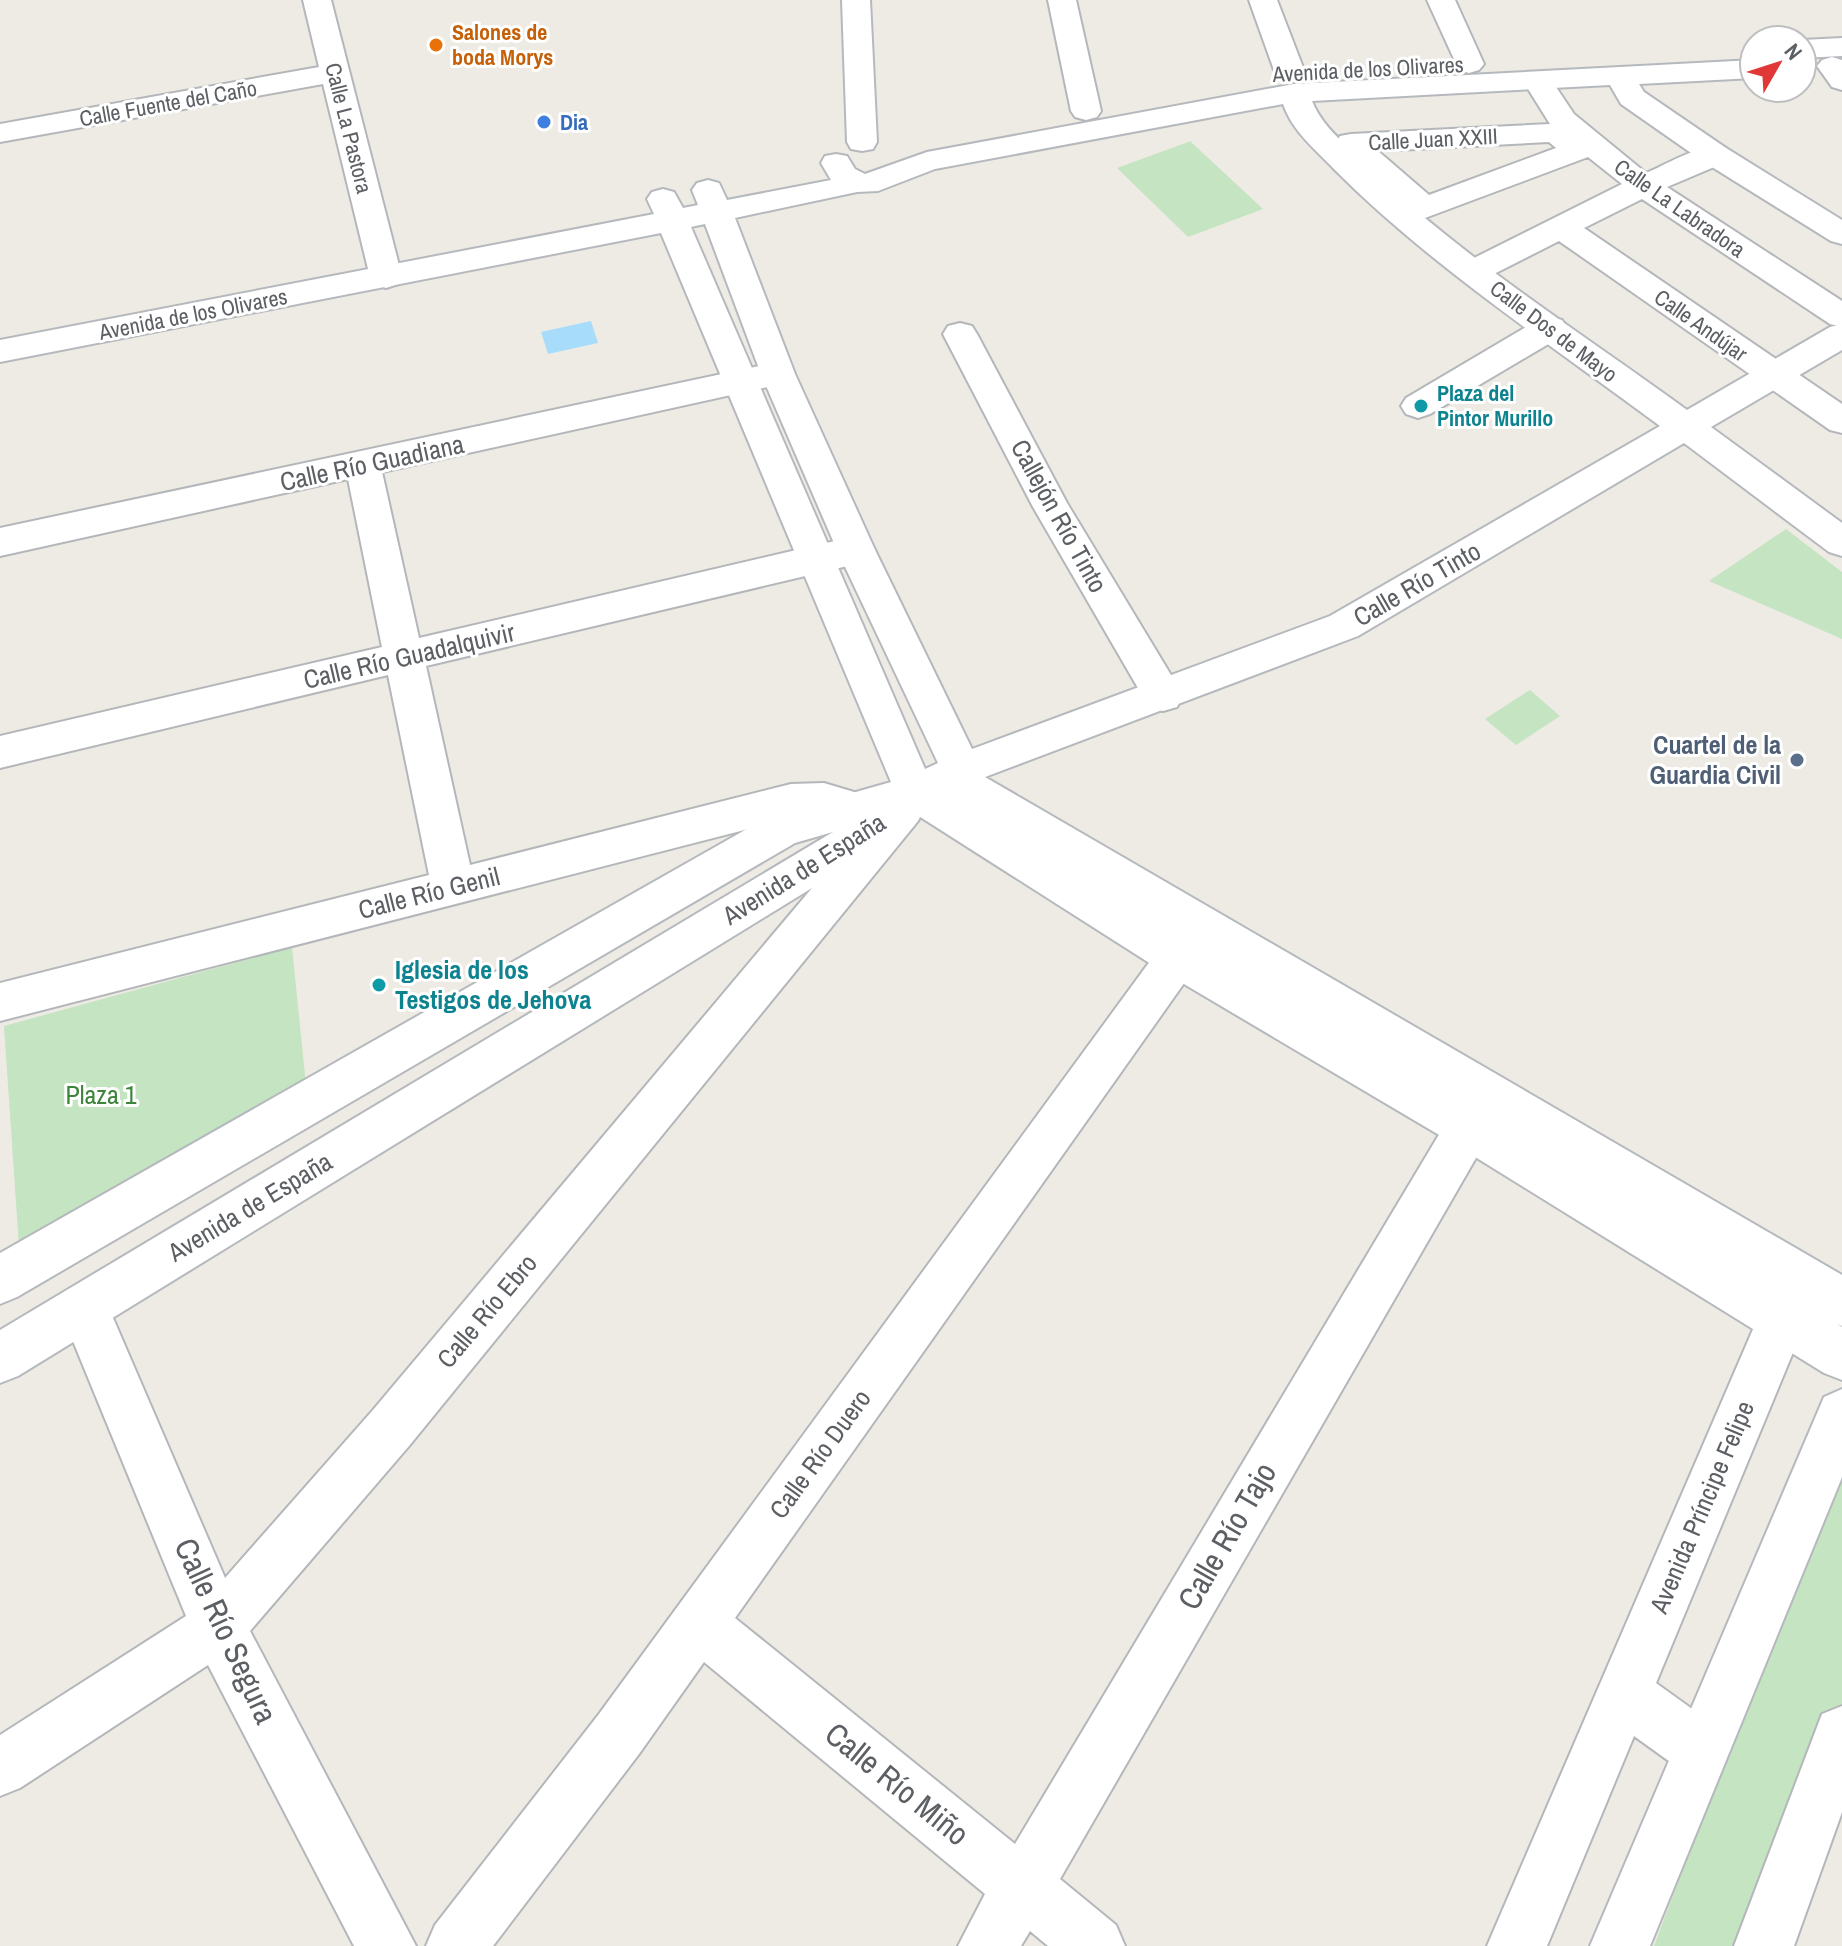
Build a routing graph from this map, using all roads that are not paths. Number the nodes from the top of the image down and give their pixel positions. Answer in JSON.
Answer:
{"nodes":[{"id":1,"x":317,"y":0,"type":"edge"},
{"id":2,"x":856,"y":0,"type":"edge"},
{"id":3,"x":1062,"y":0,"type":"edge"},
{"id":4,"x":1263,"y":0,"type":"edge"},
{"id":5,"x":1441,"y":0,"type":"edge"},
{"id":6,"x":1738,"y":52,"type":"edge"},
{"id":7,"x":1818,"y":56,"type":"edge"},
{"id":8,"x":1469,"y":64,"type":"junction"},
{"id":9,"x":1839,"y":65,"type":"edge"},
{"id":10,"x":1818,"y":66,"type":"edge"},
{"id":11,"x":1738,"y":70,"type":"edge"},
{"id":12,"x":335,"y":73,"type":"junction"},
{"id":13,"x":1619,"y":75,"type":"junction"},
{"id":14,"x":1292,"y":81,"type":"junction"},
{"id":15,"x":1538,"y":81,"type":"junction"},
{"id":16,"x":1086,"y":111,"type":"junction"},
{"id":17,"x":0,"y":133,"type":"edge"},
{"id":18,"x":1574,"y":139,"type":"junction"},
{"id":19,"x":885,"y":152,"type":"junction"},
{"id":20,"x":1715,"y":155,"type":"junction"},
{"id":21,"x":845,"y":172,"type":"junction"},
{"id":22,"x":1408,"y":176,"type":"junction"},
{"id":23,"x":1643,"y":186,"type":"junction"},
{"id":24,"x":712,"y":200,"type":"junction"},
{"id":25,"x":666,"y":209,"type":"junction"},
{"id":26,"x":1561,"y":227,"type":"junction"},
{"id":27,"x":1842,"y":234,"type":"edge"},
{"id":28,"x":383,"y":266,"type":"junction"},
{"id":29,"x":1474,"y":271,"type":"junction"},
{"id":30,"x":1842,"y":316,"type":"edge"},
{"id":31,"x":0,"y":328,"type":"edge"},
{"id":32,"x":1550,"y":328,"type":"junction"},
{"id":33,"x":960,"y":334,"type":"dead end"},
{"id":34,"x":1842,"y":335,"type":"edge"},
{"id":35,"x":0,"y":351,"type":"edge"},
{"id":36,"x":1773,"y":375,"type":"junction"},
{"id":37,"x":761,"y":379,"type":"junction"},
{"id":38,"x":1418,"y":406,"type":"dead end"},
{"id":39,"x":1842,"y":421,"type":"edge"},
{"id":40,"x":1684,"y":428,"type":"junction"},
{"id":41,"x":363,"y":465,"type":"junction"},
{"id":42,"x":0,"y":542,"type":"edge"},
{"id":43,"x":1842,"y":542,"type":"edge"},
{"id":44,"x":837,"y":555,"type":"junction"},
{"id":45,"x":405,"y":657,"type":"junction"},
{"id":46,"x":1163,"y":696,"type":"junction"},
{"id":47,"x":0,"y":752,"type":"edge"},
{"id":48,"x":963,"y":769,"type":"junction"},
{"id":49,"x":917,"y":792,"type":"junction"},
{"id":50,"x":859,"y":810,"type":"junction"},
{"id":51,"x":453,"y":886,"type":"junction"},
{"id":52,"x":1189,"y":942,"type":"junction"},
{"id":53,"x":0,"y":1002,"type":"edge"},
{"id":54,"x":1478,"y":1110,"type":"junction"},
{"id":55,"x":0,"y":1280,"type":"edge"},
{"id":56,"x":1788,"y":1298,"type":"junction"},
{"id":57,"x":1842,"y":1302,"type":"edge"},
{"id":58,"x":84,"y":1307,"type":"junction"},
{"id":59,"x":1842,"y":1355,"type":"edge"},
{"id":60,"x":0,"y":1358,"type":"edge"},
{"id":61,"x":1842,"y":1415,"type":"edge"},
{"id":62,"x":699,"y":1623,"type":"junction"},
{"id":63,"x":218,"y":1627,"type":"junction"},
{"id":64,"x":1623,"y":1694,"type":"junction"},
{"id":65,"x":1842,"y":1734,"type":"edge"},
{"id":66,"x":1700,"y":1749,"type":"junction"},
{"id":67,"x":0,"y":1768,"type":"edge"},
{"id":68,"x":1022,"y":1885,"type":"junction"},
{"id":69,"x":386,"y":1946,"type":"edge"},
{"id":70,"x":456,"y":1946,"type":"edge"},
{"id":71,"x":988,"y":1946,"type":"edge"},
{"id":72,"x":1095,"y":1946,"type":"edge"},
{"id":73,"x":1517,"y":1946,"type":"edge"},
{"id":74,"x":1620,"y":1946,"type":"edge"},
{"id":75,"x":1764,"y":1946,"type":"edge"}],
"edges":[{"from":1,"to":12,"type":"street","name":"Calle La Pastora"},
{"from":2,"to":19,"type":"street"},
{"from":3,"to":16,"type":"street"},
{"from":4,"to":14,"type":"street","name":"Calle Dos de Mayo"},
{"from":5,"to":8,"type":"street"},
{"from":6,"to":8,"type":"street","name":"Avenida de los Olivares"},
{"from":7,"to":9,"type":"street"},
{"from":8,"to":14,"type":"street","name":"Avenida de los Olivares"},
{"from":9,"to":10,"type":"street"},
{"from":11,"to":13,"type":"street","name":"Avenida de los Olivares"},
{"from":12,"to":17,"type":"street","name":"Calle Fuente del Caño"},
{"from":12,"to":28,"type":"street","name":"Calle La Pastora"},
{"from":13,"to":15,"type":"street","name":"Avenida de los Olivares"},
{"from":13,"to":20,"type":"street"},
{"from":14,"to":15,"type":"street","name":"Avenida de los Olivares"},
{"from":14,"to":16,"type":"street","name":"Avenida de los Olivares"},
{"from":14,"to":19,"type":"street","name":"Avenida de los Olivares"},
{"from":14,"to":22,"type":"street","name":"Calle Dos de Mayo"},
{"from":15,"to":18,"type":"street","name":"Calle La Labradora"},
{"from":16,"to":19,"type":"street","name":"Avenida de los Olivares"},
{"from":18,"to":22,"type":"street","name":"Calle Juan XXIII"},
{"from":18,"to":22,"type":"street","name":"Calle Juan XXIII"},
{"from":18,"to":22,"type":"street","name":"Calle Juan XXIII"},
{"from":18,"to":23,"type":"street","name":"Calle La Labradora"},
{"from":19,"to":21,"type":"street","name":"Avenida de los Olivares"},
{"from":19,"to":21,"type":"street","name":"Avenida de los Olivares"},
{"from":20,"to":23,"type":"street"},
{"from":20,"to":27,"type":"street"},
{"from":21,"to":24,"type":"street","name":"Avenida de los Olivares"},
{"from":22,"to":29,"type":"street","name":"Calle Dos de Mayo"},
{"from":23,"to":26,"type":"street"},
{"from":23,"to":30,"type":"street","name":"Calle La Labradora"},
{"from":24,"to":25,"type":"street","name":"Avenida de los Olivares"},
{"from":24,"to":37,"type":"street"},
{"from":25,"to":28,"type":"street","name":"Avenida de los Olivares"},
{"from":25,"to":37,"type":"street"},
{"from":26,"to":29,"type":"street"},
{"from":26,"to":36,"type":"street","name":"Calle Andújar"},
{"from":28,"to":31,"type":"street","name":"Avenida de los Olivares"},
{"from":28,"to":35,"type":"street","name":"Avenida de los Olivares"},
{"from":29,"to":32,"type":"street","name":"Calle Dos de Mayo"},
{"from":32,"to":38,"type":"street"},
{"from":32,"to":40,"type":"street","name":"Calle Dos de Mayo"},
{"from":33,"to":46,"type":"street","name":"Callejón Río Tinto"},
{"from":34,"to":36,"type":"street","name":"Calle Río Tinto"},
{"from":36,"to":39,"type":"street","name":"Calle Andújar"},
{"from":36,"to":40,"type":"street","name":"Calle Río Tinto"},
{"from":37,"to":41,"type":"street","name":"Calle Río Guadiana"},
{"from":37,"to":44,"type":"street"},
{"from":40,"to":43,"type":"street","name":"Calle Dos de Mayo"},
{"from":40,"to":46,"type":"street","name":"Calle Río Tinto"},
{"from":41,"to":42,"type":"street","name":"Calle Río Guadiana"},
{"from":41,"to":45,"type":"street"},
{"from":44,"to":45,"type":"street","name":"Calle Río Guadalquivir"},
{"from":44,"to":48,"type":"street"},
{"from":44,"to":49,"type":"street"},
{"from":45,"to":47,"type":"street","name":"Calle Río Guadalquivir"},
{"from":45,"to":51,"type":"street"},
{"from":46,"to":48,"type":"street","name":"Calle Río Tinto"},
{"from":48,"to":49,"type":"street","name":"Calle Río Tinto"},
{"from":48,"to":52,"type":"street"},
{"from":49,"to":50,"type":"street","name":"Avenida de España"},
{"from":49,"to":52,"type":"street"},
{"from":49,"to":58,"type":"street","name":"Avenida de España"},
{"from":49,"to":63,"type":"street","name":"Calle Río Ebro"},
{"from":50,"to":51,"type":"street","name":"Calle Río Genil"},
{"from":50,"to":55,"type":"street","name":"Avenida de España"},
{"from":51,"to":53,"type":"street","name":"Calle Río Genil"},
{"from":52,"to":54,"type":"street"},
{"from":52,"to":62,"type":"street","name":"Calle Río Duero"},
{"from":54,"to":56,"type":"street"},
{"from":54,"to":68,"type":"street","name":"Calle Río Tajo"},
{"from":56,"to":57,"type":"street"},
{"from":56,"to":59,"type":"street"},
{"from":56,"to":64,"type":"street","name":"Avenida Príncipe Felipe"},
{"from":58,"to":60,"type":"street","name":"Avenida de España"},
{"from":58,"to":63,"type":"street","name":"Calle Río Segura"},
{"from":61,"to":66,"type":"street"},
{"from":62,"to":68,"type":"street","name":"Calle Río Miño"},
{"from":62,"to":70,"type":"street","name":"Calle Río Duero"},
{"from":63,"to":67,"type":"street","name":"Calle Río Ebro"},
{"from":63,"to":69,"type":"street","name":"Calle Río Segura"},
{"from":64,"to":66,"type":"street"},
{"from":64,"to":73,"type":"street","name":"Avenida Príncipe Felipe"},
{"from":65,"to":75,"type":"street"},
{"from":66,"to":74,"type":"street"},
{"from":68,"to":71,"type":"street","name":"Calle Río Tajo"},
{"from":68,"to":72,"type":"street","name":"Calle Río Miño"}]}
